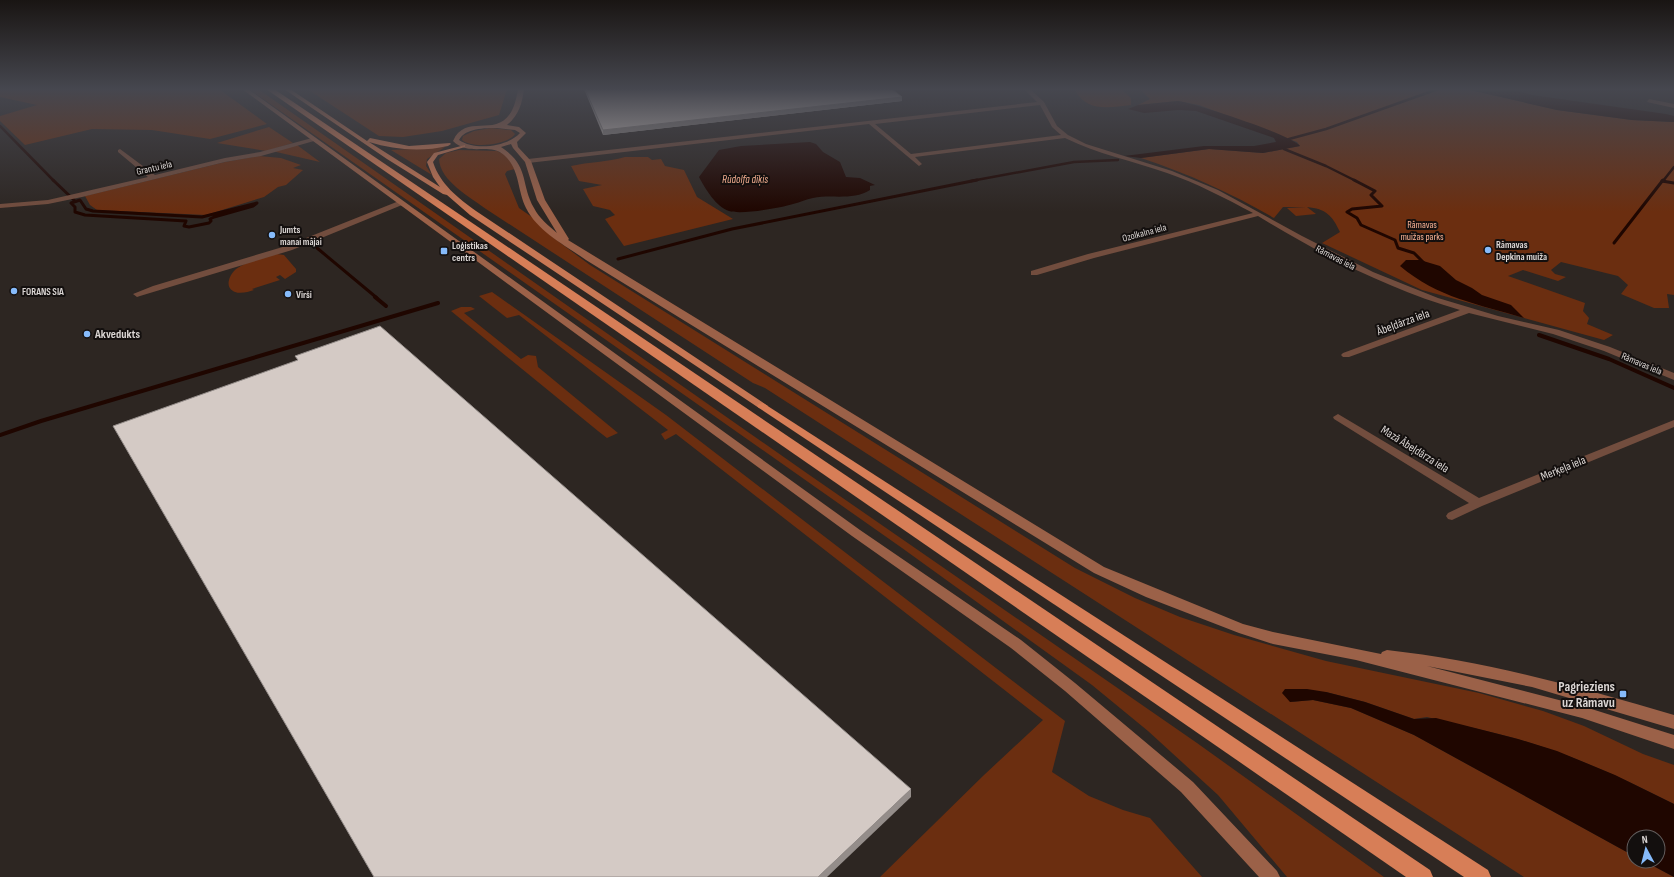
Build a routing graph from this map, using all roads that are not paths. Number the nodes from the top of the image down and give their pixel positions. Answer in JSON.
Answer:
{"nodes":[{"id":1,"x":298,"y":130,"type":"edge"},
{"id":2,"x":328,"y":130,"type":"edge"},
{"id":3,"x":348,"y":130,"type":"edge"},
{"id":4,"x":471,"y":130,"type":"edge"},
{"id":5,"x":521,"y":130,"type":"edge"},
{"id":6,"x":810,"y":130,"type":"edge"},
{"id":7,"x":879,"y":130,"type":"edge"},
{"id":8,"x":1059,"y":130,"type":"edge"},
{"id":9,"x":354,"y":134,"type":"junction"},
{"id":10,"x":1066,"y":136,"type":"junction"},
{"id":11,"x":312,"y":140,"type":"junction"},
{"id":12,"x":456,"y":141,"type":"junction"},
{"id":13,"x":514,"y":142,"type":"junction"},
{"id":14,"x":463,"y":146,"type":"junction"},
{"id":15,"x":495,"y":146,"type":"junction"},
{"id":16,"x":120,"y":151,"type":"dead end"},
{"id":17,"x":910,"y":156,"type":"junction"},
{"id":18,"x":528,"y":162,"type":"junction"},
{"id":19,"x":920,"y":164,"type":"dead end"},
{"id":20,"x":153,"y":178,"type":"junction"},
{"id":21,"x":458,"y":200,"type":"junction"},
{"id":22,"x":399,"y":203,"type":"junction"},
{"id":23,"x":0,"y":206,"type":"edge"},
{"id":24,"x":1259,"y":214,"type":"junction"},
{"id":25,"x":565,"y":241,"type":"junction"},
{"id":26,"x":1034,"y":273,"type":"dead end"},
{"id":27,"x":137,"y":294,"type":"dead end"},
{"id":28,"x":1468,"y":310,"type":"junction"},
{"id":29,"x":1346,"y":355,"type":"dead end"},
{"id":30,"x":1674,"y":377,"type":"edge"},
{"id":31,"x":763,"y":406,"type":"joint"},
{"id":32,"x":1338,"y":417,"type":"dead end"},
{"id":33,"x":1674,"y":423,"type":"edge"},
{"id":34,"x":1478,"y":503,"type":"junction"},
{"id":35,"x":1452,"y":516,"type":"dead end"},
{"id":36,"x":1356,"y":654,"type":"junction"},
{"id":37,"x":1674,"y":722,"type":"edge"},
{"id":38,"x":1674,"y":742,"type":"edge"},
{"id":39,"x":1270,"y":877,"type":"edge"},
{"id":40,"x":1423,"y":877,"type":"edge"},
{"id":41,"x":1481,"y":877,"type":"edge"}],
"edges":[{"from":1,"to":11,"type":"main road"},
{"from":2,"to":40,"type":"highway"},
{"from":3,"to":9,"type":"highway"},
{"from":4,"to":12,"type":"main road"},
{"from":5,"to":13,"type":"main road"},
{"from":6,"to":18,"type":"street"},
{"from":7,"to":17,"type":"street"},
{"from":8,"to":10,"type":"street","name":"Rāmavas iela"},
{"from":9,"to":12,"type":"highway"},
{"from":9,"to":21,"type":"highway"},
{"from":10,"to":17,"type":"street"},
{"from":10,"to":24,"type":"street","name":"Rāmavas iela"},
{"from":11,"to":20,"type":"street","name":"Grantu iela"},
{"from":11,"to":22,"type":"main road"},
{"from":12,"to":14,"type":"main road"},
{"from":13,"to":15,"type":"main road"},
{"from":13,"to":18,"type":"main road"},
{"from":14,"to":15,"type":"main road"},
{"from":14,"to":21,"type":"highway"},
{"from":15,"to":25,"type":"main road"},
{"from":16,"to":20,"type":"street"},
{"from":17,"to":19,"type":"street"},
{"from":18,"to":25,"type":"main road"},
{"from":20,"to":23,"type":"street","name":"Grantu iela"},
{"from":21,"to":31,"type":"highway"},
{"from":22,"to":27,"type":"street"},
{"from":22,"to":39,"type":"main road"},
{"from":24,"to":26,"type":"street","name":"Ozolkalna iela"},
{"from":24,"to":28,"type":"street","name":"Rāmavas iela"},
{"from":25,"to":36,"type":"main road"},
{"from":28,"to":29,"type":"street","name":"Ābeļdārza iela"},
{"from":28,"to":30,"type":"street","name":"Rāmavas iela"},
{"from":31,"to":41,"type":"highway"},
{"from":32,"to":34,"type":"street","name":"Mazā Ābeļdārza iela"},
{"from":33,"to":34,"type":"street","name":"Merķeļa iela"},
{"from":34,"to":35,"type":"street","name":"Merķeļa iela"},
{"from":36,"to":37,"type":"main road"},
{"from":36,"to":38,"type":"main road"}]}
